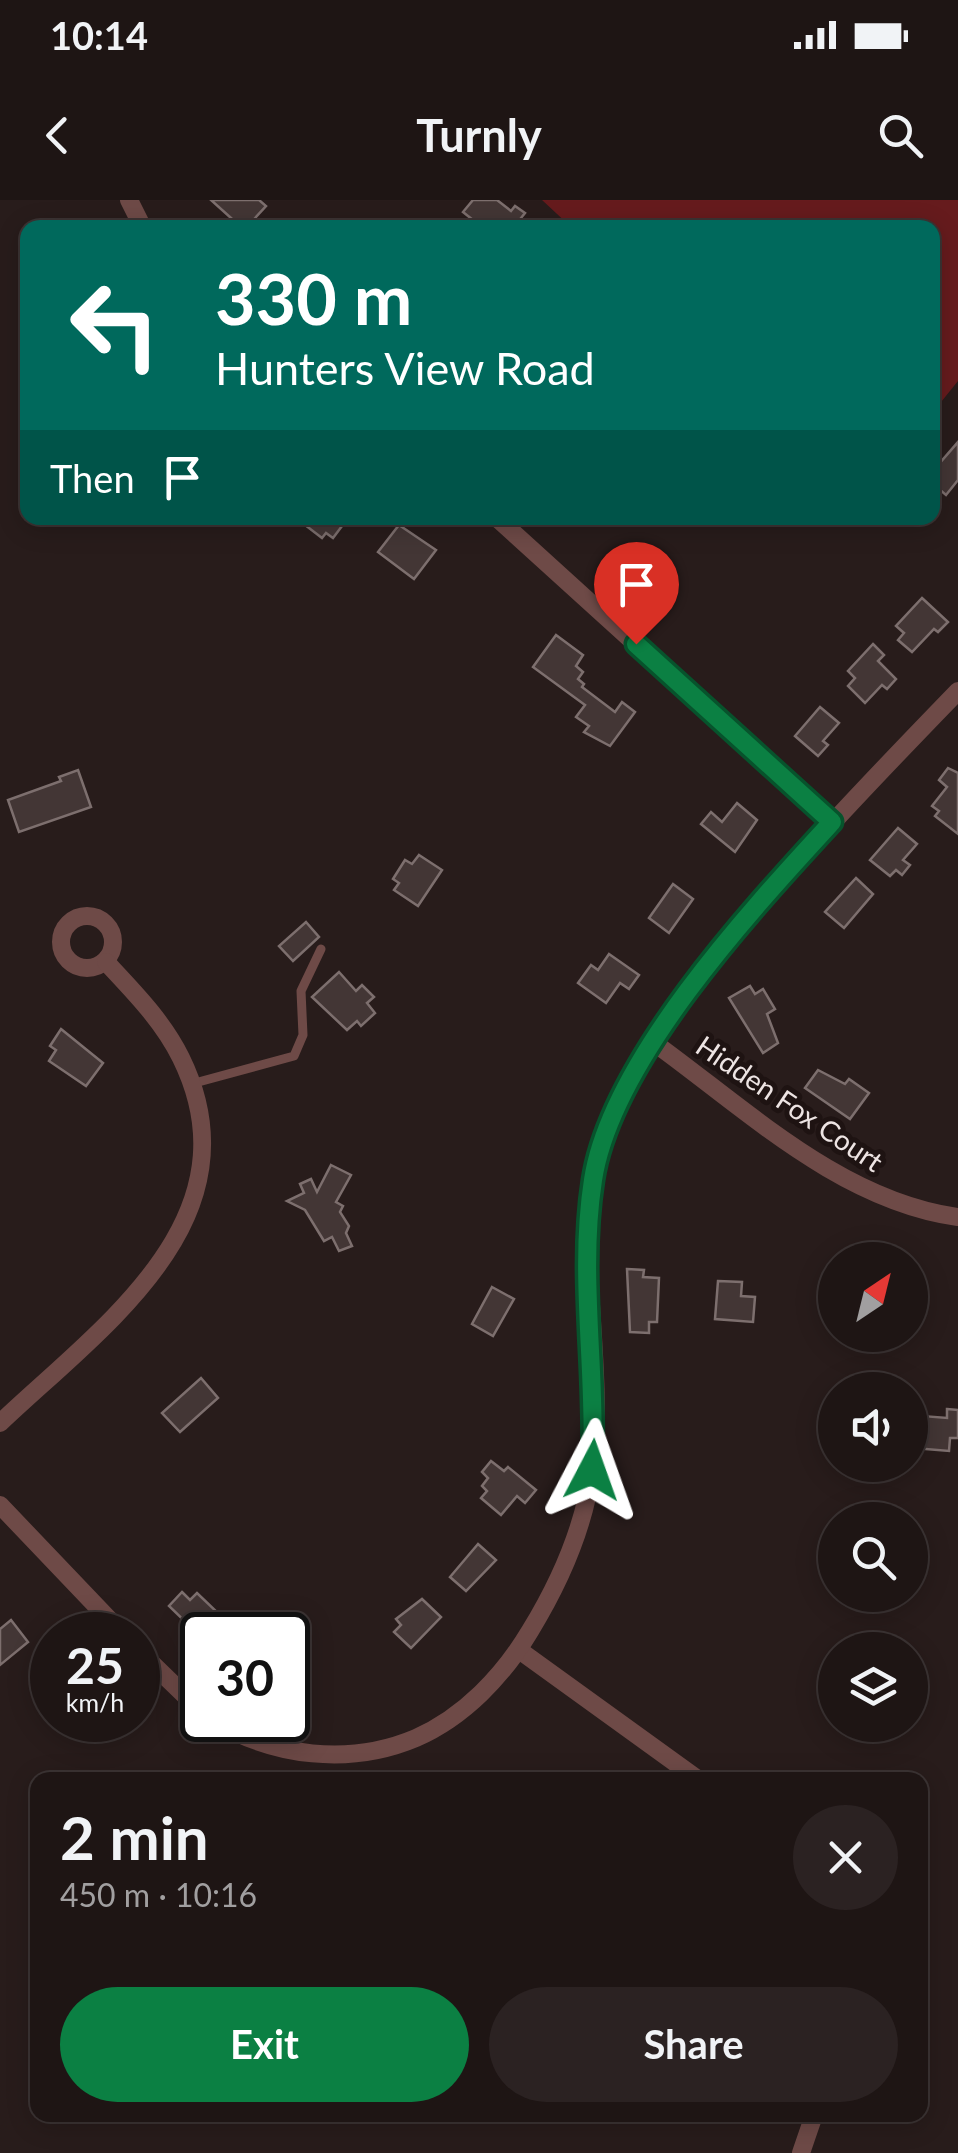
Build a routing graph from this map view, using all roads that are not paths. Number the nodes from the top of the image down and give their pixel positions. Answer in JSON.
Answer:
{"nodes":[{"id":1,"x":505,"y":525,"type":"edge"},
{"id":2,"x":958,"y":690,"type":"edge"},
{"id":3,"x":832,"y":822,"type":"junction"},
{"id":4,"x":320,"y":949,"type":"dead end"},
{"id":5,"x":106,"y":962,"type":"dead end"},
{"id":6,"x":653,"y":1042,"type":"junction"},
{"id":7,"x":191,"y":1084,"type":"junction"},
{"id":8,"x":958,"y":1217,"type":"edge"},
{"id":9,"x":0,"y":1423,"type":"edge"},
{"id":10,"x":0,"y":1505,"type":"edge"},
{"id":11,"x":102,"y":1612,"type":"edge"},
{"id":12,"x":519,"y":1650,"type":"junction"},
{"id":13,"x":160,"y":1671,"type":"edge"},
{"id":14,"x":180,"y":1691,"type":"edge"},
{"id":15,"x":261,"y":1742,"type":"edge"},
{"id":16,"x":687,"y":1772,"type":"edge"},
{"id":17,"x":811,"y":2122,"type":"edge"},
{"id":18,"x":800,"y":2153,"type":"edge"}],
"edges":[{"from":1,"to":3,"type":"street"},
{"from":2,"to":3,"type":"street"},
{"from":3,"to":6,"type":"street"},
{"from":4,"to":7,"type":"lane"},
{"from":5,"to":7,"type":"street"},
{"from":6,"to":8,"type":"street","name":"Hidden Fox Court"},
{"from":6,"to":12,"type":"street"},
{"from":7,"to":9,"type":"street"},
{"from":10,"to":11,"type":"street"},
{"from":12,"to":15,"type":"street"},
{"from":12,"to":16,"type":"street"},
{"from":13,"to":14,"type":"street"},
{"from":17,"to":18,"type":"street"}]}
